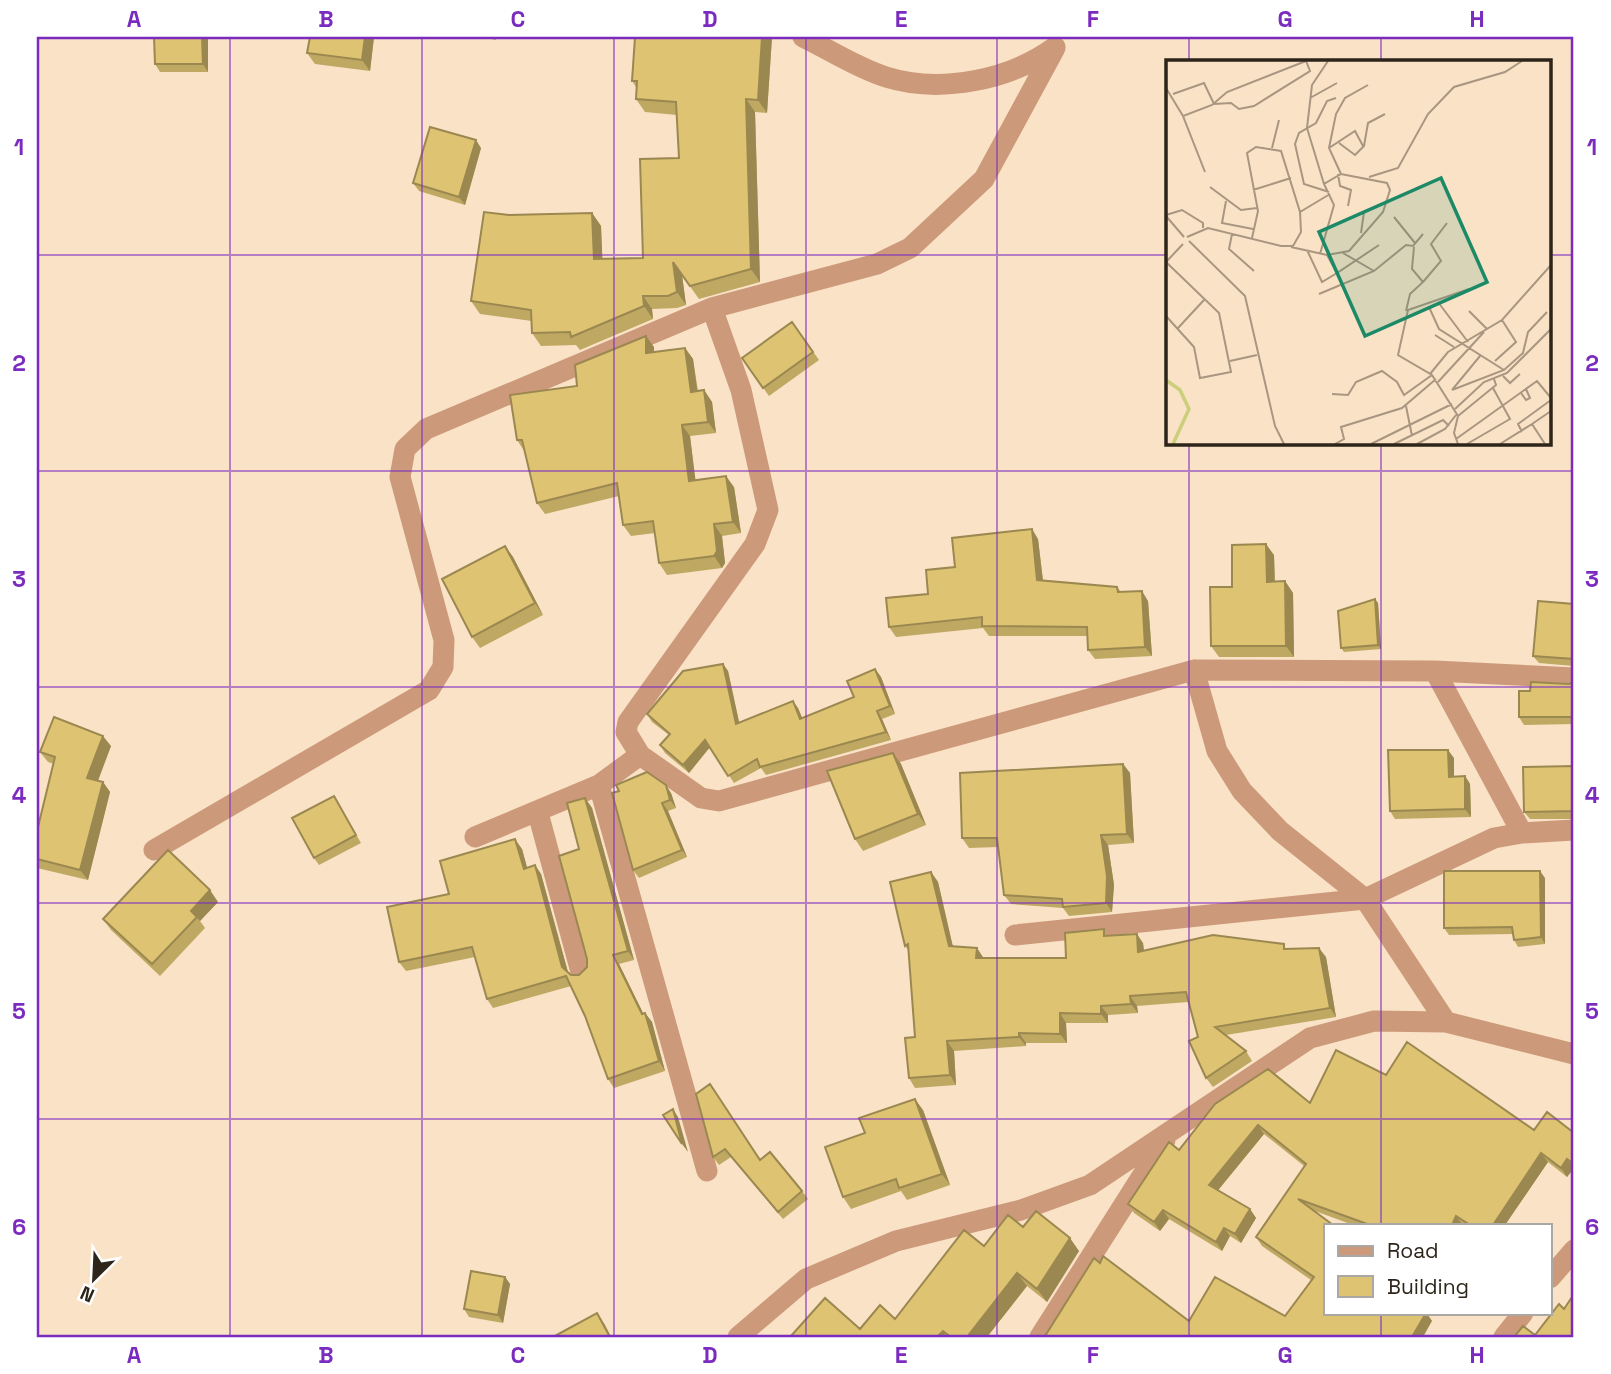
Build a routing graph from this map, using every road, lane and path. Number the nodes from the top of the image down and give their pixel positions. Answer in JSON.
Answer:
{"nodes":[{"id":1,"x":803,"y":37,"type":"edge"},
{"id":2,"x":1058,"y":43,"type":"edge"},
{"id":3,"x":712,"y":308,"type":"junction"},
{"id":4,"x":1194,"y":670,"type":"junction"},
{"id":5,"x":1435,"y":671,"type":"junction"},
{"id":6,"x":1574,"y":678,"type":"edge"},
{"id":7,"x":640,"y":755,"type":"junction"},
{"id":8,"x":599,"y":785,"type":"junction"},
{"id":9,"x":538,"y":813,"type":"junction"},
{"id":10,"x":1574,"y":830,"type":"edge"},
{"id":11,"x":1522,"y":833,"type":"junction"},
{"id":12,"x":475,"y":837,"type":"dead end"},
{"id":13,"x":154,"y":850,"type":"dead end"},
{"id":14,"x":1365,"y":899,"type":"junction"},
{"id":15,"x":1015,"y":935,"type":"dead end"},
{"id":16,"x":581,"y":972,"type":"edge"},
{"id":17,"x":1446,"y":1022,"type":"junction"},
{"id":18,"x":1574,"y":1054,"type":"edge"},
{"id":19,"x":1170,"y":1132,"type":"junction"},
{"id":20,"x":707,"y":1171,"type":"dead end"},
{"id":21,"x":1574,"y":1250,"type":"edge"},
{"id":22,"x":1552,"y":1276,"type":"edge"},
{"id":23,"x":1522,"y":1314,"type":"edge"},
{"id":24,"x":738,"y":1337,"type":"edge"},
{"id":25,"x":1040,"y":1337,"type":"edge"},
{"id":26,"x":1504,"y":1337,"type":"edge"}],
"edges":[{"from":1,"to":2,"type":"street"},
{"from":2,"to":3,"type":"street"},
{"from":3,"to":7,"type":"street"},
{"from":3,"to":13,"type":"street"},
{"from":4,"to":5,"type":"street"},
{"from":4,"to":7,"type":"street"},
{"from":4,"to":14,"type":"street"},
{"from":5,"to":6,"type":"street"},
{"from":5,"to":11,"type":"street"},
{"from":7,"to":8,"type":"street"},
{"from":8,"to":9,"type":"street"},
{"from":8,"to":20,"type":"street"},
{"from":9,"to":12,"type":"street"},
{"from":9,"to":16,"type":"street"},
{"from":10,"to":11,"type":"street"},
{"from":11,"to":14,"type":"street"},
{"from":14,"to":15,"type":"street"},
{"from":14,"to":17,"type":"street"},
{"from":17,"to":18,"type":"street"},
{"from":17,"to":19,"type":"street"},
{"from":19,"to":24,"type":"street"},
{"from":19,"to":25,"type":"street"},
{"from":21,"to":22,"type":"street"},
{"from":23,"to":26,"type":"street"}]}
